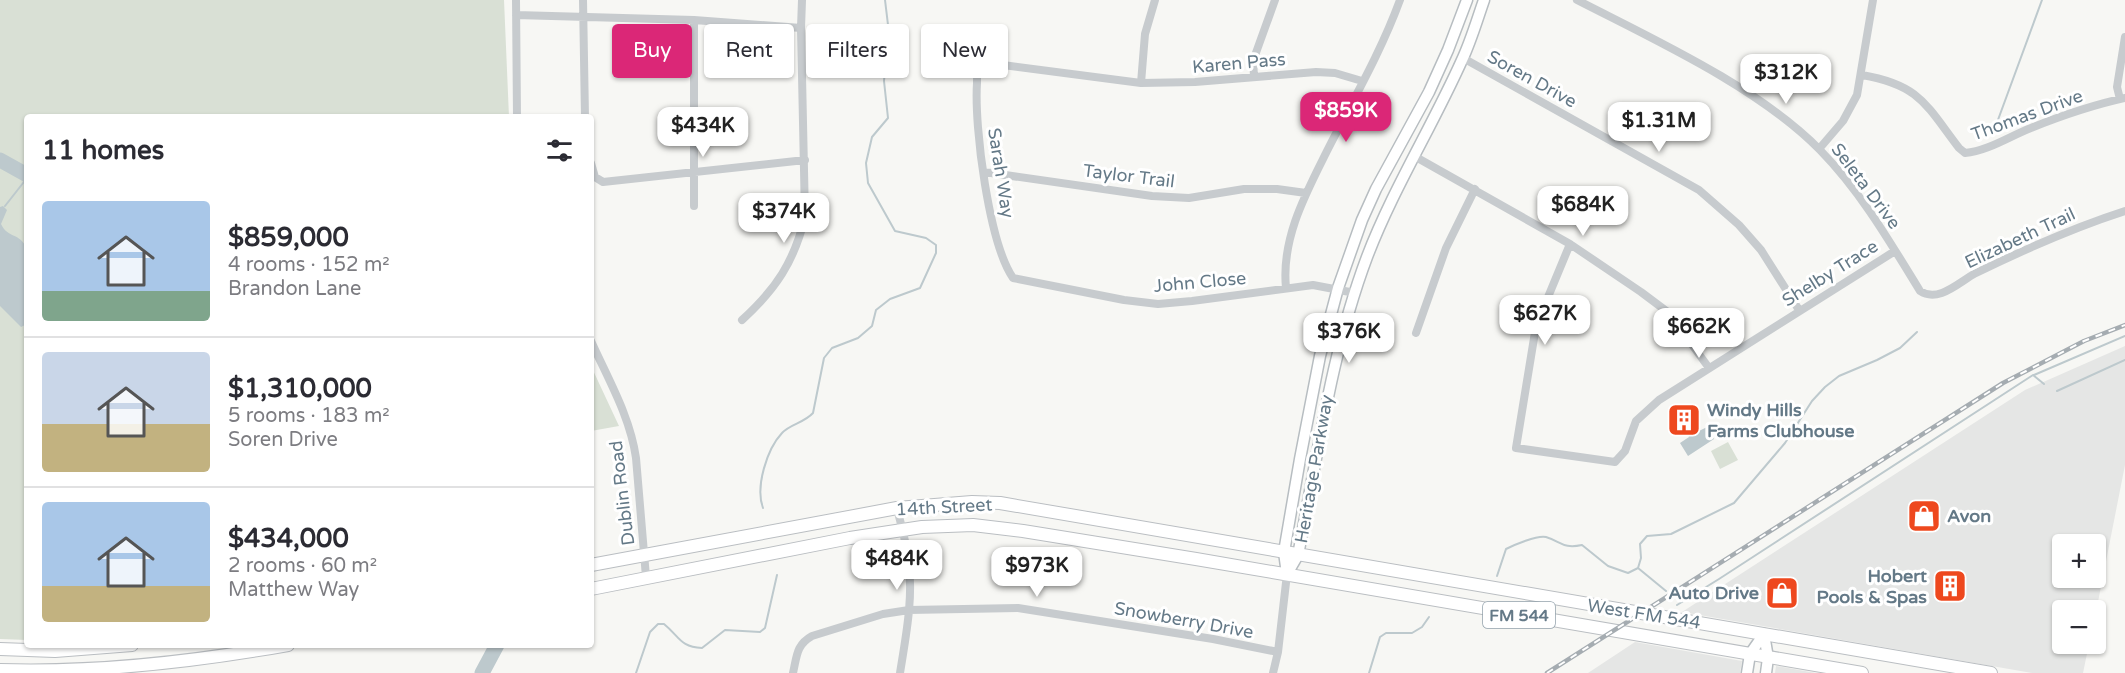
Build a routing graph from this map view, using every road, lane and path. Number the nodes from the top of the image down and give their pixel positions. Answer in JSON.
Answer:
{"nodes":[{"id":1,"x":516,"y":0,"type":"edge"},
{"id":2,"x":583,"y":0,"type":"edge"},
{"id":3,"x":802,"y":0,"type":"edge"},
{"id":4,"x":1155,"y":0,"type":"edge"},
{"id":5,"x":1275,"y":0,"type":"edge"},
{"id":6,"x":1400,"y":0,"type":"edge"},
{"id":7,"x":1467,"y":0,"type":"edge"},
{"id":8,"x":1484,"y":0,"type":"edge"},
{"id":9,"x":1577,"y":0,"type":"edge"},
{"id":10,"x":1873,"y":0,"type":"edge"},
{"id":11,"x":516,"y":15,"type":"junction"},
{"id":12,"x":583,"y":16,"type":"junction"},
{"id":13,"x":693,"y":20,"type":"junction"},
{"id":14,"x":801,"y":28,"type":"junction"},
{"id":15,"x":2125,"y":37,"type":"edge"},
{"id":16,"x":1463,"y":58,"type":"junction"},
{"id":17,"x":1008,"y":66,"type":"edge"},
{"id":18,"x":1862,"y":75,"type":"junction"},
{"id":19,"x":1254,"y":76,"type":"junction"},
{"id":20,"x":977,"y":78,"type":"edge"},
{"id":21,"x":1362,"y":81,"type":"junction"},
{"id":22,"x":1141,"y":83,"type":"junction"},
{"id":23,"x":2122,"y":98,"type":"edge"},
{"id":24,"x":517,"y":114,"type":"edge"},
{"id":25,"x":585,"y":114,"type":"edge"},
{"id":26,"x":1819,"y":149,"type":"junction"},
{"id":27,"x":1414,"y":156,"type":"junction"},
{"id":28,"x":805,"y":160,"type":"junction"},
{"id":29,"x":694,"y":171,"type":"junction"},
{"id":30,"x":984,"y":172,"type":"junction"},
{"id":31,"x":594,"y":174,"type":"edge"},
{"id":32,"x":1475,"y":189,"type":"junction"},
{"id":33,"x":1306,"y":193,"type":"junction"},
{"id":34,"x":694,"y":206,"type":"dead end"},
{"id":35,"x":2125,"y":211,"type":"edge"},
{"id":36,"x":1570,"y":244,"type":"junction"},
{"id":37,"x":1895,"y":251,"type":"junction"},
{"id":38,"x":1013,"y":278,"type":"joint"},
{"id":39,"x":1286,"y":288,"type":"junction"},
{"id":40,"x":1338,"y":288,"type":"junction"},
{"id":41,"x":1355,"y":293,"type":"junction"},
{"id":42,"x":1930,"y":296,"type":"joint"},
{"id":43,"x":1799,"y":310,"type":"junction"},
{"id":44,"x":742,"y":320,"type":"dead end"},
{"id":45,"x":1416,"y":333,"type":"dead end"},
{"id":46,"x":594,"y":348,"type":"edge"},
{"id":47,"x":1709,"y":368,"type":"junction"},
{"id":48,"x":1313,"y":389,"type":"junction"},
{"id":49,"x":1328,"y":392,"type":"junction"},
{"id":50,"x":897,"y":508,"type":"junction"},
{"id":51,"x":902,"y":530,"type":"junction"},
{"id":52,"x":1284,"y":552,"type":"junction"},
{"id":53,"x":645,"y":555,"type":"junction"},
{"id":54,"x":1298,"y":555,"type":"junction"},
{"id":55,"x":594,"y":565,"type":"edge"},
{"id":56,"x":1287,"y":574,"type":"junction"},
{"id":57,"x":646,"y":577,"type":"junction"},
{"id":58,"x":594,"y":587,"type":"edge"},
{"id":59,"x":909,"y":610,"type":"junction"},
{"id":60,"x":1764,"y":634,"type":"junction"},
{"id":61,"x":94,"y":648,"type":"edge"},
{"id":62,"x":270,"y":648,"type":"edge"},
{"id":63,"x":0,"y":649,"type":"edge"},
{"id":64,"x":1278,"y":652,"type":"junction"},
{"id":65,"x":1750,"y":654,"type":"junction"},
{"id":66,"x":1768,"y":658,"type":"junction"},
{"id":67,"x":0,"y":670,"type":"edge"},
{"id":68,"x":793,"y":673,"type":"edge"},
{"id":69,"x":900,"y":673,"type":"edge"},
{"id":70,"x":1273,"y":673,"type":"edge"},
{"id":71,"x":1747,"y":673,"type":"edge"},
{"id":72,"x":1766,"y":673,"type":"edge"},
{"id":73,"x":1862,"y":673,"type":"edge"},
{"id":74,"x":1986,"y":673,"type":"edge"}],
"edges":[{"from":1,"to":11,"type":"street"},
{"from":2,"to":12,"type":"street"},
{"from":3,"to":14,"type":"street"},
{"from":4,"to":22,"type":"street"},
{"from":5,"to":19,"type":"street"},
{"from":6,"to":21,"type":"street"},
{"from":7,"to":40,"type":"main road","name":"Heritage Parkway"},
{"from":8,"to":16,"type":"main road","name":"Heritage Parkway"},
{"from":9,"to":26,"type":"street","name":"Seleta Drive"},
{"from":10,"to":18,"type":"street"},
{"from":11,"to":12,"type":"street"},
{"from":11,"to":24,"type":"street"},
{"from":12,"to":13,"type":"street"},
{"from":12,"to":25,"type":"street"},
{"from":13,"to":14,"type":"street"},
{"from":13,"to":29,"type":"street"},
{"from":14,"to":28,"type":"street"},
{"from":15,"to":23,"type":"street"},
{"from":16,"to":27,"type":"main road","name":"Heritage Parkway"},
{"from":16,"to":43,"type":"street","name":"Soren Drive"},
{"from":17,"to":22,"type":"street","name":"Karen Pass"},
{"from":18,"to":23,"type":"street","name":"Thomas Drive"},
{"from":18,"to":26,"type":"street"},
{"from":19,"to":21,"type":"street","name":"Karen Pass"},
{"from":19,"to":22,"type":"street","name":"Karen Pass"},
{"from":20,"to":30,"type":"street","name":"Sarah Way"},
{"from":21,"to":33,"type":"street"},
{"from":26,"to":37,"type":"street","name":"Seleta Drive"},
{"from":27,"to":32,"type":"street"},
{"from":27,"to":41,"type":"main road","name":"Heritage Parkway"},
{"from":28,"to":29,"type":"street"},
{"from":28,"to":44,"type":"street"},
{"from":29,"to":31,"type":"street"},
{"from":29,"to":34,"type":"street"},
{"from":30,"to":33,"type":"street","name":"Taylor Trail"},
{"from":30,"to":38,"type":"street","name":"Sarah Way"},
{"from":32,"to":36,"type":"street"},
{"from":32,"to":45,"type":"street"},
{"from":33,"to":39,"type":"street"},
{"from":35,"to":42,"type":"street","name":"Elizabeth Trail"},
{"from":36,"to":47,"type":"street"},
{"from":36,"to":47,"type":"street","name":"Shelby Trace"},
{"from":37,"to":42,"type":"street","name":"Seleta Drive"},
{"from":37,"to":43,"type":"street","name":"Shelby Trace"},
{"from":38,"to":39,"type":"street","name":"John Close"},
{"from":39,"to":40,"type":"street","name":"John Close"},
{"from":40,"to":41,"type":"street","name":"John Close"},
{"from":40,"to":48,"type":"main road","name":"Heritage Parkway"},
{"from":41,"to":49,"type":"main road","name":"Heritage Parkway"},
{"from":43,"to":47,"type":"street","name":"Shelby Trace"},
{"from":46,"to":53,"type":"street","name":"Dublin Road"},
{"from":48,"to":49,"type":"main road"},
{"from":48,"to":52,"type":"main road","name":"Heritage Parkway"},
{"from":49,"to":54,"type":"main road","name":"Heritage Parkway"},
{"from":50,"to":51,"type":"street"},
{"from":50,"to":52,"type":"main road","name":"14th Street"},
{"from":50,"to":53,"type":"main road","name":"14th Street"},
{"from":51,"to":56,"type":"main road","name":"14th Street"},
{"from":51,"to":57,"type":"main road","name":"14th Street"},
{"from":51,"to":59,"type":"street"},
{"from":52,"to":54,"type":"main road","name":"14th Street"},
{"from":52,"to":56,"type":"main road","name":"Heritage Parkway"},
{"from":53,"to":55,"type":"main road","name":"14th Street"},
{"from":53,"to":57,"type":"street","name":"Dublin Road"},
{"from":54,"to":56,"type":"main road","name":"Heritage Parkway"},
{"from":54,"to":60,"type":"main road","name":"West FM 544","number":"FM 544"},
{"from":56,"to":64,"type":"street"},
{"from":56,"to":65,"type":"main road","name":"West FM 544","number":"FM 544"},
{"from":57,"to":58,"type":"main road","name":"14th Street"},
{"from":59,"to":64,"type":"street","name":"Snowberry Drive"},
{"from":59,"to":68,"type":"street","name":"Snowberry Drive"},
{"from":59,"to":69,"type":"street"},
{"from":60,"to":65,"type":"main road"},
{"from":60,"to":66,"type":"main road"},
{"from":60,"to":74,"type":"main road","name":"West FM 544","number":"FM 544"},
{"from":61,"to":63,"type":"main road"},
{"from":62,"to":67,"type":"main road"},
{"from":64,"to":70,"type":"street"},
{"from":65,"to":66,"type":"main road","name":"West FM 544","number":"FM 544"},
{"from":65,"to":71,"type":"main road"},
{"from":66,"to":72,"type":"main road"},
{"from":66,"to":73,"type":"main road","name":"West FM 544","number":"FM 544"}]}
